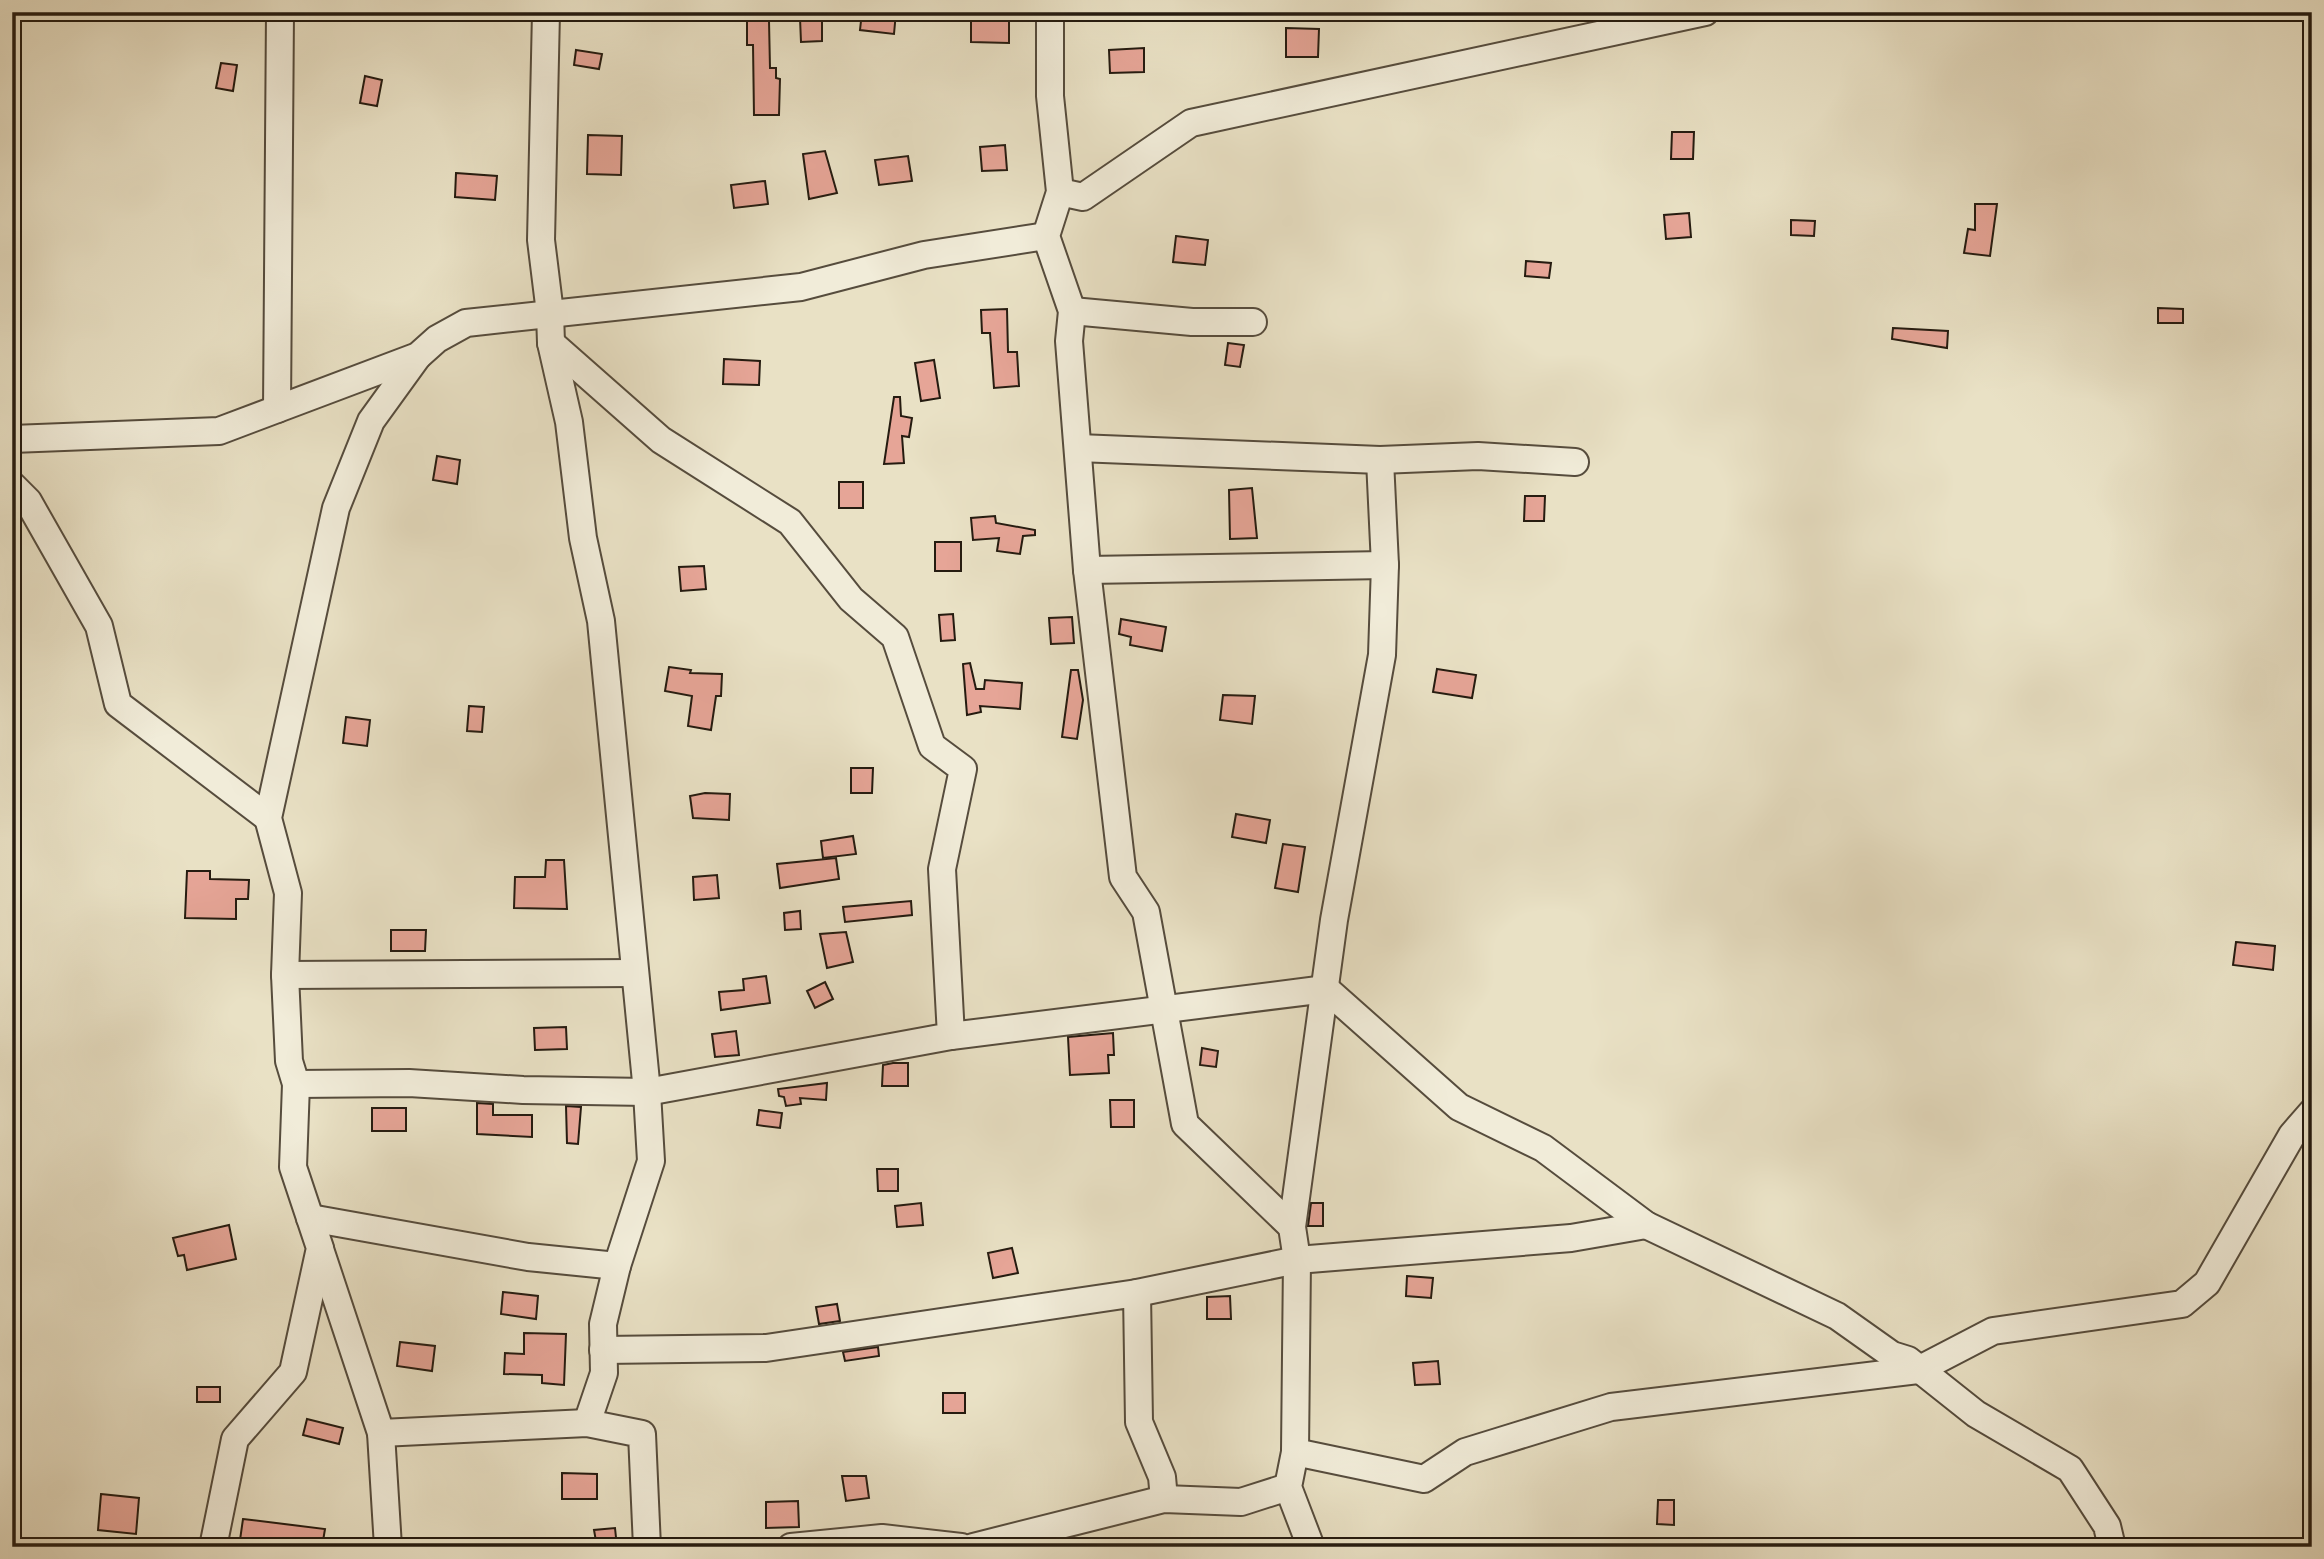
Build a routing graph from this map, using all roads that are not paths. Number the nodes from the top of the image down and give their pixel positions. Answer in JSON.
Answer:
{"nodes":[{"id":1,"x":280,"y":12,"type":"edge"},
{"id":2,"x":546,"y":12,"type":"edge"},
{"id":3,"x":1050,"y":12,"type":"edge"},
{"id":4,"x":1704,"y":12,"type":"edge"},
{"id":5,"x":1060,"y":192,"type":"junction"},
{"id":6,"x":1046,"y":236,"type":"junction"},
{"id":7,"x":1072,"y":311,"type":"junction"},
{"id":8,"x":550,"y":313,"type":"junction"},
{"id":9,"x":1253,"y":322,"type":"dead end"},
{"id":10,"x":551,"y":343,"type":"junction"},
{"id":11,"x":418,"y":356,"type":"junction"},
{"id":12,"x":277,"y":409,"type":"junction"},
{"id":13,"x":12,"y":439,"type":"edge"},
{"id":14,"x":1078,"y":448,"type":"junction"},
{"id":15,"x":1380,"y":460,"type":"junction"},
{"id":16,"x":1574,"y":462,"type":"dead end"},
{"id":17,"x":12,"y":485,"type":"edge"},
{"id":18,"x":1385,"y":565,"type":"junction"},
{"id":19,"x":1087,"y":570,"type":"junction"},
{"id":20,"x":268,"y":818,"type":"junction"},
{"id":21,"x":634,"y":974,"type":"junction"},
{"id":22,"x":285,"y":975,"type":"junction"},
{"id":23,"x":1326,"y":989,"type":"junction"},
{"id":24,"x":1164,"y":1009,"type":"junction"},
{"id":25,"x":951,"y":1036,"type":"junction"},
{"id":26,"x":296,"y":1084,"type":"junction"},
{"id":27,"x":647,"y":1092,"type":"junction"},
{"id":28,"x":2312,"y":1112,"type":"edge"},
{"id":29,"x":310,"y":1218,"type":"junction"},
{"id":30,"x":1646,"y":1226,"type":"junction"},
{"id":31,"x":1292,"y":1227,"type":"junction"},
{"id":32,"x":320,"y":1248,"type":"junction"},
{"id":33,"x":1297,"y":1260,"type":"junction"},
{"id":34,"x":617,"y":1266,"type":"junction"},
{"id":35,"x":1138,"y":1293,"type":"junction"},
{"id":36,"x":604,"y":1350,"type":"junction"},
{"id":37,"x":1918,"y":1370,"type":"junction"},
{"id":38,"x":587,"y":1423,"type":"junction"},
{"id":39,"x":381,"y":1433,"type":"junction"},
{"id":40,"x":1295,"y":1452,"type":"junction"},
{"id":41,"x":1288,"y":1487,"type":"junction"},
{"id":42,"x":1164,"y":1499,"type":"junction"},
{"id":43,"x":212,"y":1547,"type":"edge"},
{"id":44,"x":388,"y":1547,"type":"edge"},
{"id":45,"x":648,"y":1547,"type":"edge"},
{"id":46,"x":791,"y":1547,"type":"edge"},
{"id":47,"x":961,"y":1547,"type":"edge"},
{"id":48,"x":972,"y":1547,"type":"edge"},
{"id":49,"x":1311,"y":1547,"type":"edge"},
{"id":50,"x":2112,"y":1547,"type":"edge"}],
"edges":[{"from":1,"to":12,"type":"street"},
{"from":2,"to":8,"type":"street"},
{"from":3,"to":5,"type":"street"},
{"from":4,"to":5,"type":"street"},
{"from":5,"to":6,"type":"street"},
{"from":6,"to":7,"type":"street"},
{"from":6,"to":8,"type":"street"},
{"from":7,"to":9,"type":"street"},
{"from":7,"to":14,"type":"street"},
{"from":8,"to":10,"type":"street"},
{"from":8,"to":11,"type":"street"},
{"from":10,"to":21,"type":"street"},
{"from":10,"to":25,"type":"street"},
{"from":11,"to":12,"type":"street"},
{"from":11,"to":20,"type":"street"},
{"from":12,"to":13,"type":"street"},
{"from":14,"to":15,"type":"street"},
{"from":14,"to":19,"type":"street"},
{"from":15,"to":16,"type":"street"},
{"from":15,"to":18,"type":"street"},
{"from":17,"to":20,"type":"street"},
{"from":18,"to":19,"type":"street"},
{"from":18,"to":23,"type":"street"},
{"from":19,"to":24,"type":"street"},
{"from":20,"to":22,"type":"street"},
{"from":21,"to":22,"type":"street"},
{"from":21,"to":27,"type":"street"},
{"from":22,"to":26,"type":"street"},
{"from":23,"to":24,"type":"street"},
{"from":23,"to":30,"type":"street"},
{"from":23,"to":31,"type":"street"},
{"from":24,"to":25,"type":"street"},
{"from":24,"to":31,"type":"street"},
{"from":25,"to":27,"type":"street"},
{"from":26,"to":27,"type":"street"},
{"from":26,"to":29,"type":"street"},
{"from":27,"to":34,"type":"street"},
{"from":28,"to":37,"type":"street"},
{"from":29,"to":32,"type":"street"},
{"from":29,"to":34,"type":"street"},
{"from":30,"to":33,"type":"street"},
{"from":30,"to":37,"type":"street"},
{"from":31,"to":33,"type":"street"},
{"from":32,"to":39,"type":"street"},
{"from":32,"to":43,"type":"street"},
{"from":33,"to":35,"type":"street"},
{"from":33,"to":40,"type":"street"},
{"from":34,"to":36,"type":"street"},
{"from":35,"to":36,"type":"street"},
{"from":35,"to":42,"type":"street"},
{"from":36,"to":38,"type":"street"},
{"from":37,"to":40,"type":"street"},
{"from":37,"to":50,"type":"street"},
{"from":38,"to":39,"type":"street"},
{"from":38,"to":45,"type":"street"},
{"from":39,"to":44,"type":"street"},
{"from":40,"to":41,"type":"street"},
{"from":41,"to":42,"type":"street"},
{"from":41,"to":49,"type":"street"},
{"from":42,"to":48,"type":"street"},
{"from":46,"to":47,"type":"street"}]}
